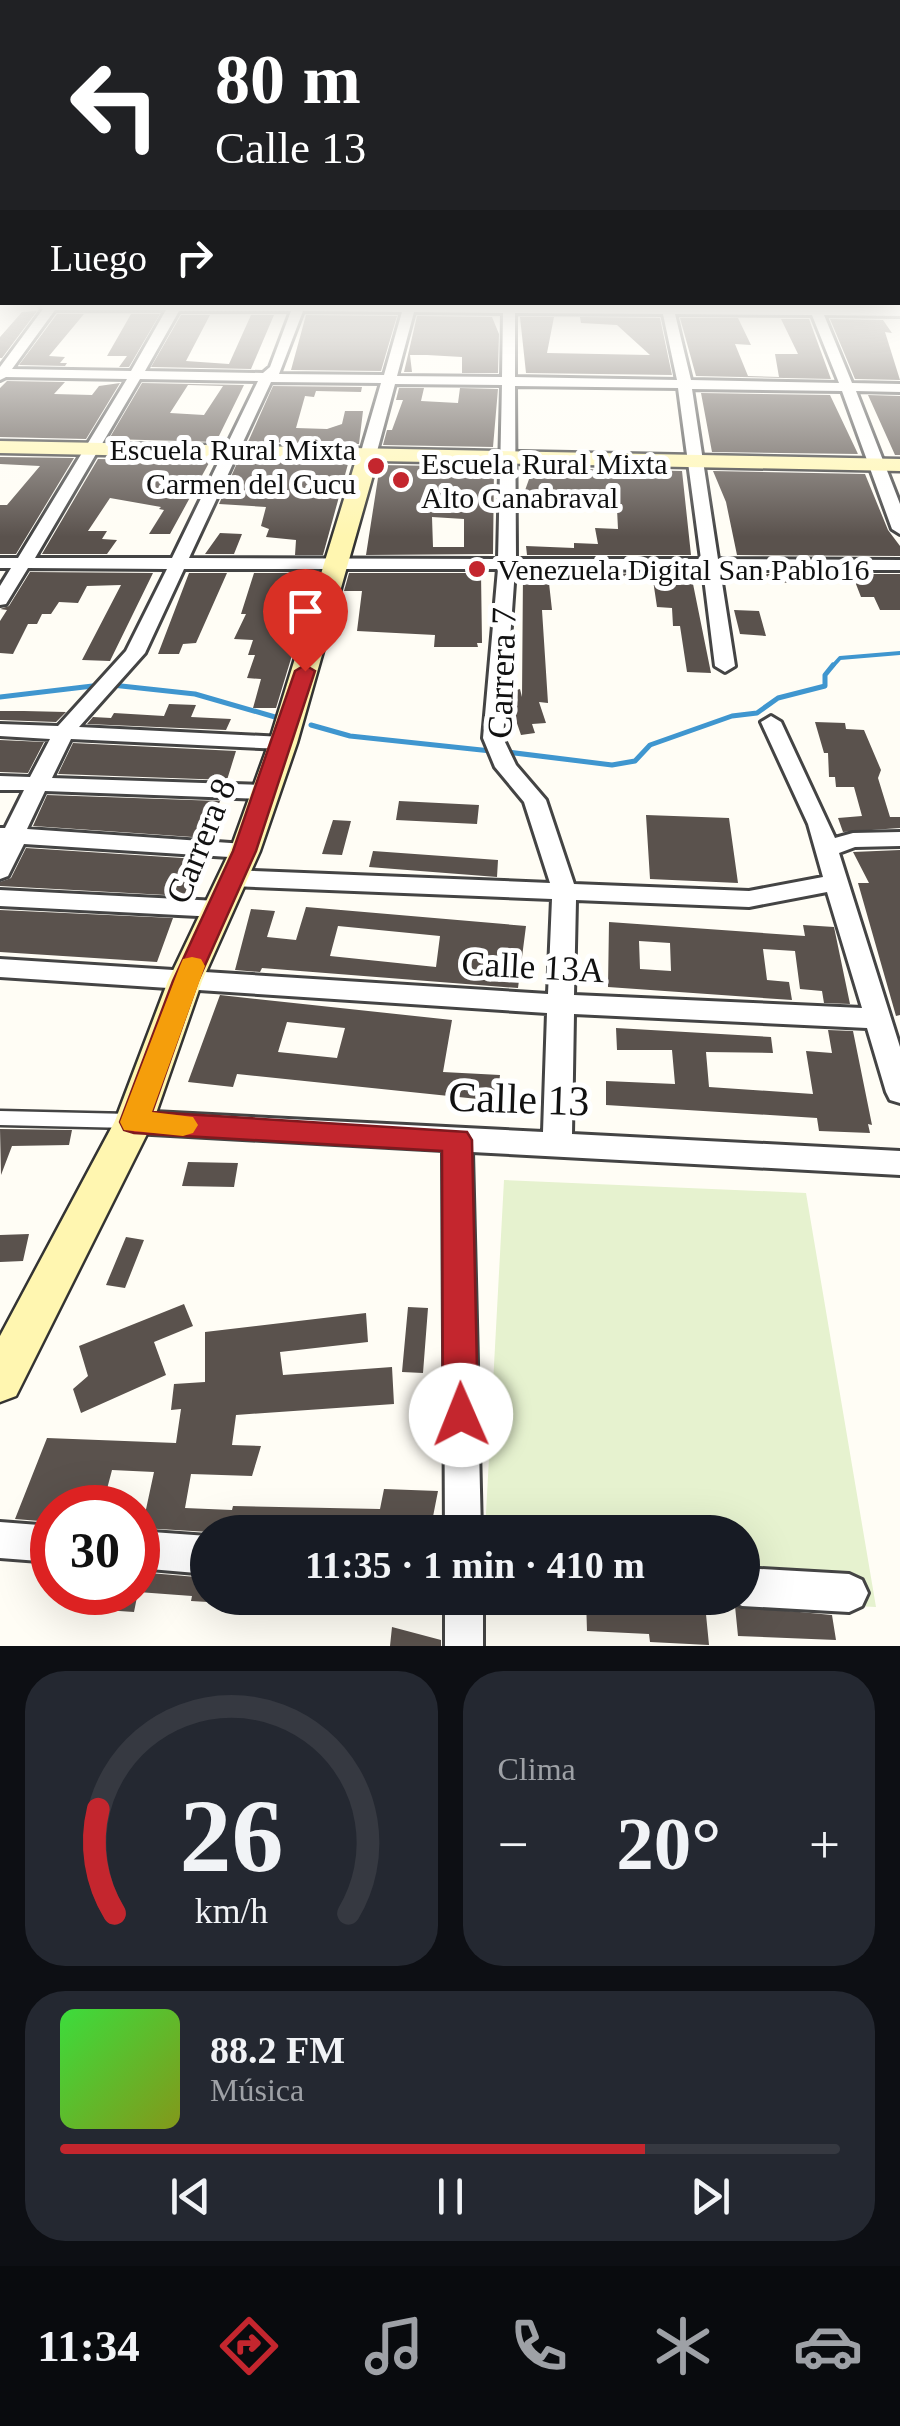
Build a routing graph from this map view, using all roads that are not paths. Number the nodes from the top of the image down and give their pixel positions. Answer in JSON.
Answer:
{"nodes":[{"id":1,"x":131,"y":383,"type":"edge"},
{"id":2,"x":264,"y":383,"type":"edge"},
{"id":3,"x":388,"y":383,"type":"edge"},
{"id":4,"x":497,"y":383,"type":"edge"},
{"id":5,"x":508,"y":383,"type":"junction"},
{"id":6,"x":684,"y":383,"type":"edge"},
{"id":7,"x":849,"y":383,"type":"edge"},
{"id":8,"x":685,"y":386,"type":"junction"},
{"id":9,"x":851,"y":387,"type":"junction"},
{"id":10,"x":900,"y":388,"type":"edge"},
{"id":11,"x":0,"y":446,"type":"edge"},
{"id":12,"x":94,"y":448,"type":"junction"},
{"id":13,"x":231,"y":452,"type":"junction"},
{"id":14,"x":368,"y":455,"type":"junction"},
{"id":15,"x":508,"y":458,"type":"junction"},
{"id":16,"x":696,"y":460,"type":"junction"},
{"id":17,"x":889,"y":465,"type":"edge"},
{"id":18,"x":900,"y":496,"type":"edge"},
{"id":19,"x":900,"y":529,"type":"edge"},
{"id":20,"x":0,"y":563,"type":"edge"},
{"id":21,"x":20,"y":563,"type":"junction"},
{"id":22,"x":177,"y":563,"type":"junction"},
{"id":23,"x":338,"y":563,"type":"junction"},
{"id":24,"x":507,"y":564,"type":"junction"},
{"id":25,"x":712,"y":564,"type":"junction"},
{"id":26,"x":900,"y":565,"type":"edge"},
{"id":27,"x":0,"y":600,"type":"edge"},
{"id":28,"x":725,"y":666,"type":"dead end"},
{"id":29,"x":771,"y":722,"type":"dead end"},
{"id":30,"x":0,"y":730,"type":"edge"},
{"id":31,"x":64,"y":732,"type":"junction"},
{"id":32,"x":283,"y":743,"type":"junction"},
{"id":33,"x":0,"y":783,"type":"edge"},
{"id":34,"x":37,"y":785,"type":"junction"},
{"id":35,"x":265,"y":792,"type":"junction"},
{"id":36,"x":819,"y":824,"type":"junction"},
{"id":37,"x":9,"y":836,"type":"edge"},
{"id":38,"x":900,"y":839,"type":"edge"},
{"id":39,"x":852,"y":840,"type":"junction"},
{"id":40,"x":826,"y":850,"type":"junction"},
{"id":41,"x":238,"y":864,"type":"junction"},
{"id":42,"x":0,"y":871,"type":"edge"},
{"id":43,"x":836,"y":882,"type":"junction"},
{"id":44,"x":564,"y":891,"type":"junction"},
{"id":45,"x":0,"y":898,"type":"edge"},
{"id":46,"x":218,"y":909,"type":"junction"},
{"id":47,"x":0,"y":968,"type":"edge"},
{"id":48,"x":186,"y":981,"type":"junction"},
{"id":49,"x":561,"y":1004,"type":"junction"},
{"id":50,"x":878,"y":1019,"type":"junction"},
{"id":51,"x":900,"y":1092,"type":"edge"},
{"id":52,"x":0,"y":1118,"type":"edge"},
{"id":53,"x":134,"y":1122,"type":"junction"},
{"id":54,"x":457,"y":1140,"type":"junction"},
{"id":55,"x":557,"y":1142,"type":"junction"},
{"id":56,"x":899,"y":1168,"type":"edge"},
{"id":57,"x":0,"y":1380,"type":"edge"},
{"id":58,"x":462,"y":1515,"type":"edge"},
{"id":59,"x":0,"y":1540,"type":"edge"},
{"id":60,"x":30,"y":1542,"type":"edge"},
{"id":61,"x":160,"y":1552,"type":"edge"},
{"id":62,"x":190,"y":1554,"type":"edge"},
{"id":63,"x":760,"y":1588,"type":"edge"},
{"id":64,"x":849,"y":1593,"type":"dead end"},
{"id":65,"x":464,"y":1615,"type":"edge"},
{"id":66,"x":464,"y":1646,"type":"edge"}],
"edges":[{"from":1,"to":12,"type":"street"},
{"from":2,"to":13,"type":"street"},
{"from":3,"to":14,"type":"street","name":"Carrera 8"},
{"from":4,"to":5,"type":"street"},
{"from":5,"to":8,"type":"street"},
{"from":5,"to":15,"type":"street","name":"Carrera 7"},
{"from":6,"to":8,"type":"street"},
{"from":7,"to":9,"type":"street"},
{"from":8,"to":9,"type":"street"},
{"from":8,"to":16,"type":"street"},
{"from":9,"to":10,"type":"street"},
{"from":9,"to":17,"type":"street"},
{"from":11,"to":12,"type":"street"},
{"from":12,"to":13,"type":"street"},
{"from":12,"to":21,"type":"street"},
{"from":13,"to":14,"type":"street"},
{"from":13,"to":22,"type":"street"},
{"from":14,"to":15,"type":"street"},
{"from":14,"to":23,"type":"street","name":"Carrera 8"},
{"from":15,"to":16,"type":"street"},
{"from":15,"to":24,"type":"street","name":"Carrera 7"},
{"from":16,"to":17,"type":"street"},
{"from":16,"to":25,"type":"street"},
{"from":17,"to":18,"type":"street"},
{"from":17,"to":19,"type":"street"},
{"from":20,"to":21,"type":"street"},
{"from":21,"to":22,"type":"street"},
{"from":21,"to":27,"type":"street"},
{"from":22,"to":23,"type":"street"},
{"from":22,"to":31,"type":"street"},
{"from":23,"to":24,"type":"street"},
{"from":23,"to":32,"type":"street","name":"Carrera 8"},
{"from":24,"to":25,"type":"street"},
{"from":24,"to":44,"type":"street","name":"Carrera 7"},
{"from":25,"to":26,"type":"street"},
{"from":25,"to":28,"type":"street"},
{"from":29,"to":36,"type":"street"},
{"from":30,"to":31,"type":"street"},
{"from":31,"to":32,"type":"street"},
{"from":31,"to":34,"type":"street"},
{"from":32,"to":35,"type":"street","name":"Carrera 8"},
{"from":33,"to":34,"type":"street"},
{"from":34,"to":35,"type":"street"},
{"from":34,"to":37,"type":"street"},
{"from":35,"to":41,"type":"street","name":"Carrera 8"},
{"from":36,"to":39,"type":"street"},
{"from":36,"to":40,"type":"street"},
{"from":37,"to":41,"type":"street"},
{"from":37,"to":42,"type":"street"},
{"from":38,"to":39,"type":"street"},
{"from":39,"to":40,"type":"street"},
{"from":40,"to":43,"type":"street"},
{"from":41,"to":44,"type":"street"},
{"from":41,"to":46,"type":"street","name":"Carrera 8"},
{"from":43,"to":44,"type":"street"},
{"from":43,"to":50,"type":"street"},
{"from":44,"to":49,"type":"street","name":"Carrera 7"},
{"from":45,"to":46,"type":"street"},
{"from":46,"to":48,"type":"street","name":"Carrera 8"},
{"from":47,"to":48,"type":"street","name":"Calle 13A"},
{"from":48,"to":49,"type":"street","name":"Calle 13A"},
{"from":48,"to":53,"type":"street","name":"Carrera 8"},
{"from":49,"to":50,"type":"street","name":"Calle 13A"},
{"from":49,"to":55,"type":"street","name":"Carrera 7"},
{"from":50,"to":51,"type":"street"},
{"from":52,"to":53,"type":"lane"},
{"from":53,"to":54,"type":"street","name":"Calle 13"},
{"from":53,"to":57,"type":"street","name":"Carrera 8"},
{"from":54,"to":55,"type":"street","name":"Calle 13"},
{"from":54,"to":58,"type":"street"},
{"from":55,"to":56,"type":"street","name":"Calle 13"},
{"from":59,"to":60,"type":"street"},
{"from":61,"to":62,"type":"street"},
{"from":63,"to":64,"type":"street"},
{"from":65,"to":66,"type":"street"}]}
